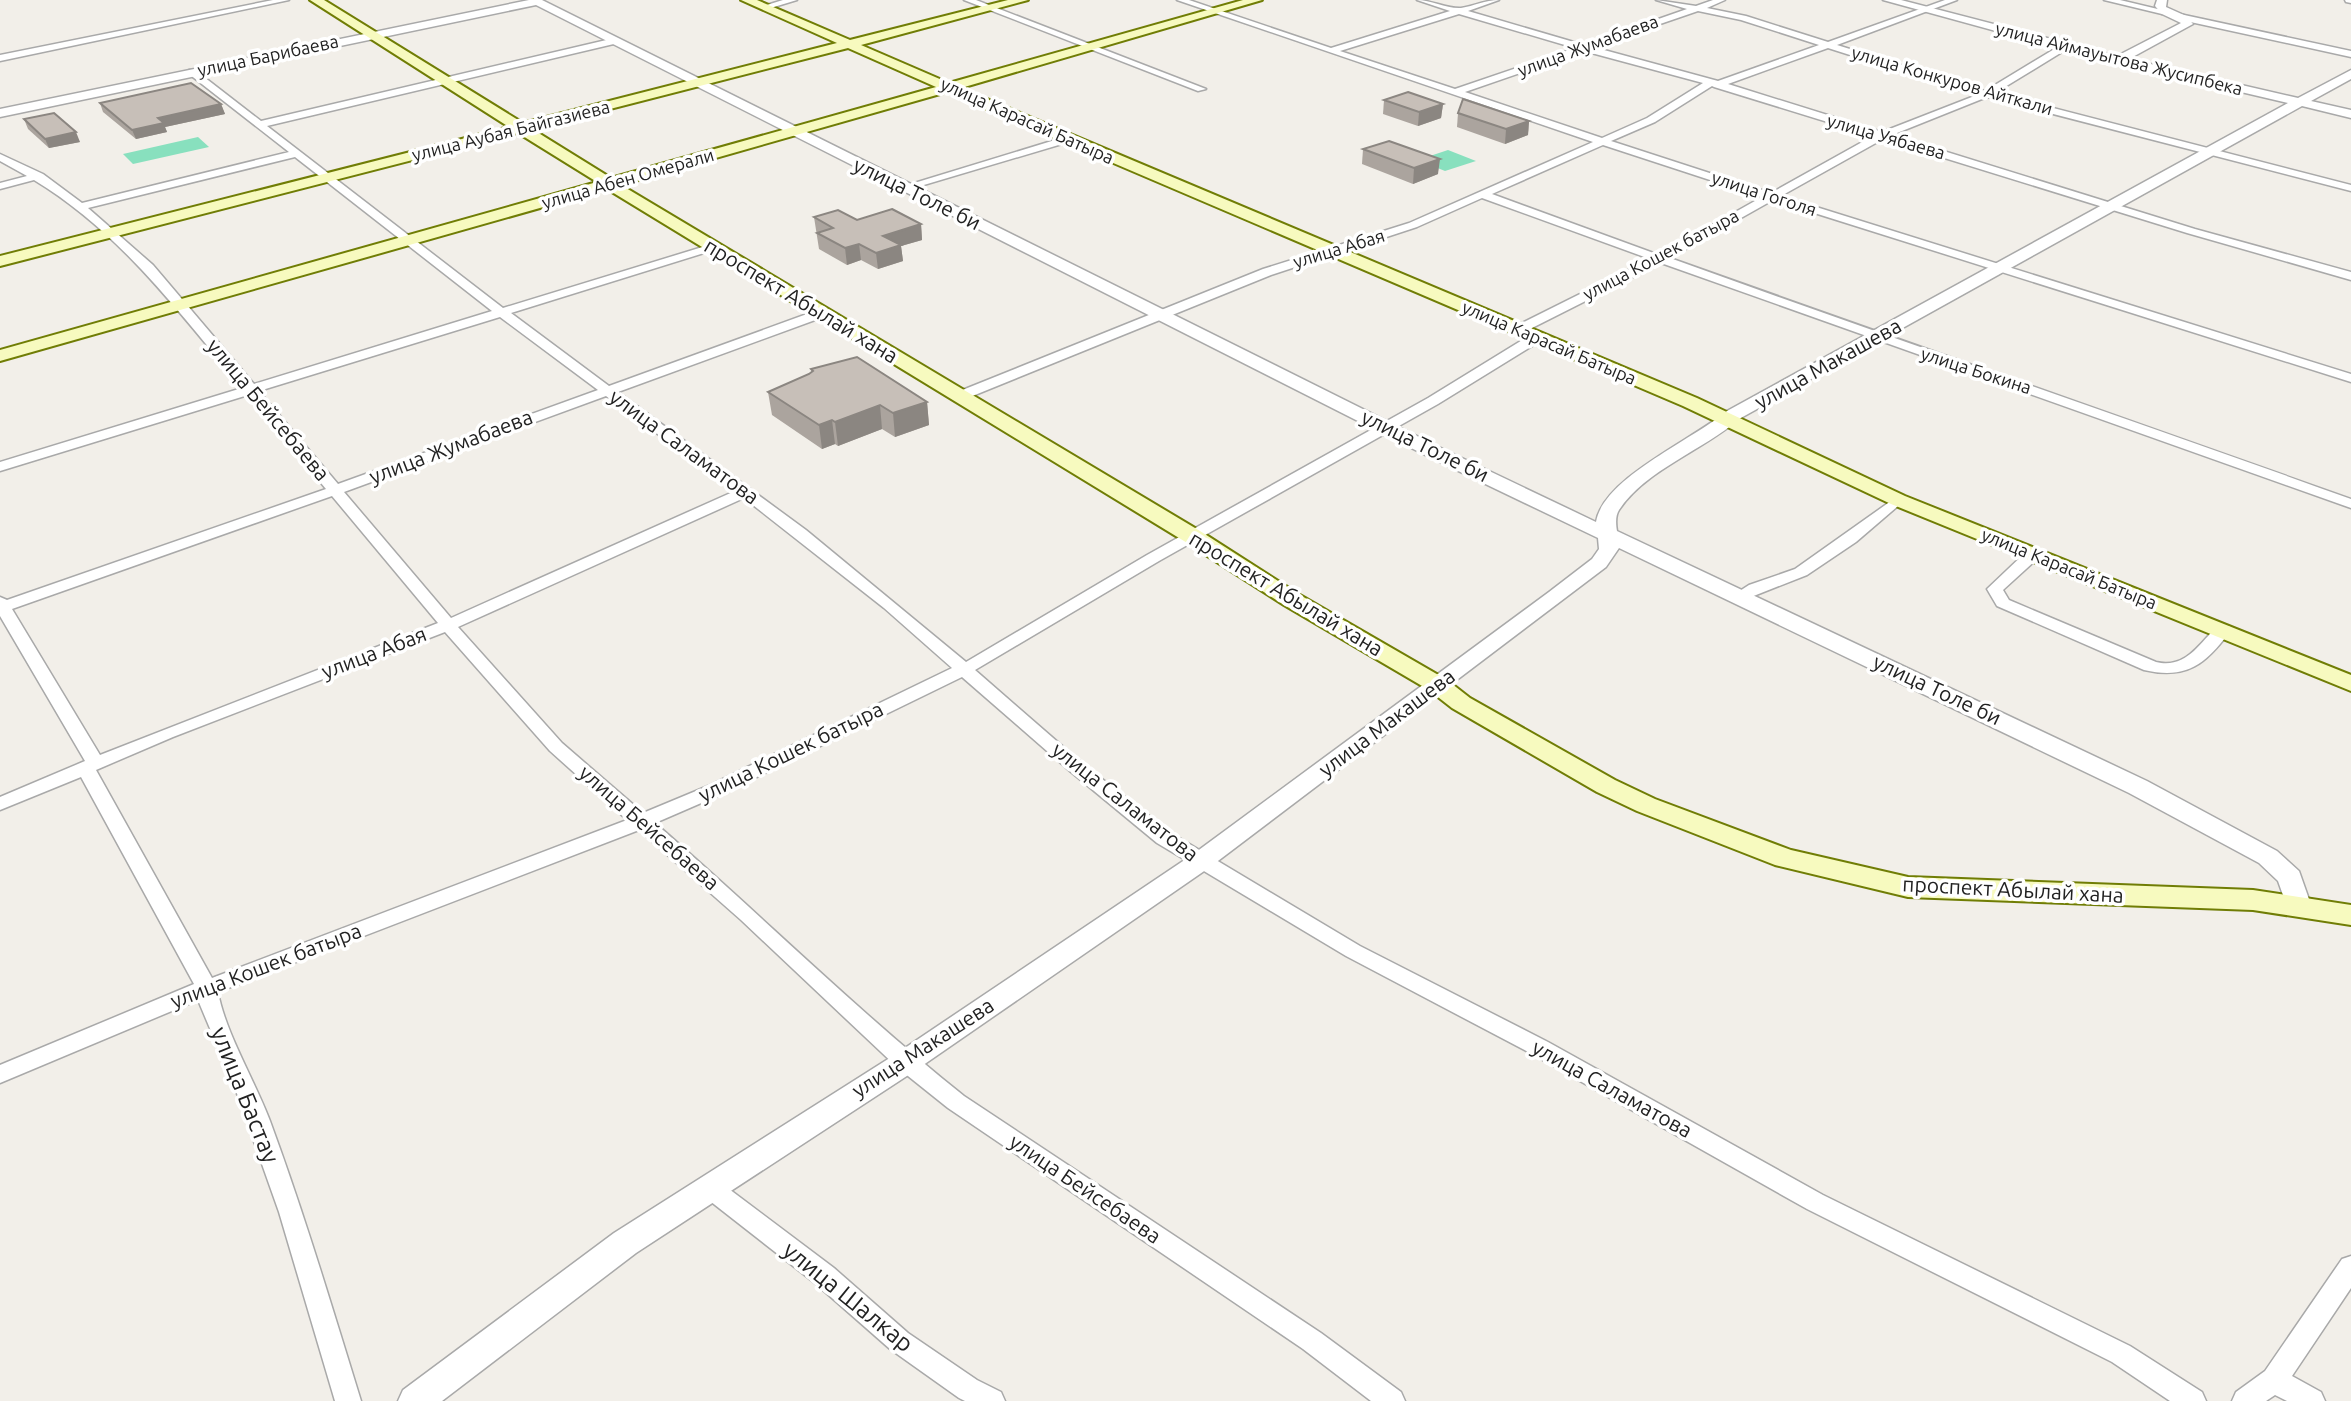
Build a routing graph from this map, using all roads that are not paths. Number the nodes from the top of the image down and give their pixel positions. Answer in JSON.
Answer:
{"nodes":[{"id":1,"x":285,"y":0,"type":"edge"},
{"id":2,"x":316,"y":0,"type":"edge"},
{"id":3,"x":747,"y":0,"type":"edge"},
{"id":4,"x":793,"y":0,"type":"edge"},
{"id":5,"x":968,"y":0,"type":"edge"},
{"id":6,"x":1022,"y":0,"type":"edge"},
{"id":7,"x":1181,"y":0,"type":"edge"},
{"id":8,"x":1256,"y":0,"type":"edge"},
{"id":9,"x":1421,"y":0,"type":"edge"},
{"id":10,"x":1495,"y":0,"type":"edge"},
{"id":11,"x":1660,"y":0,"type":"edge"},
{"id":12,"x":1721,"y":0,"type":"edge"},
{"id":13,"x":1888,"y":0,"type":"edge"},
{"id":14,"x":1953,"y":0,"type":"edge"},
{"id":15,"x":2108,"y":0,"type":"edge"},
{"id":16,"x":536,"y":1,"type":"edge"},
{"id":17,"x":2162,"y":5,"type":"edge"},
{"id":18,"x":764,"y":7,"type":"junction"},
{"id":19,"x":991,"y":8,"type":"junction"},
{"id":20,"x":1696,"y":8,"type":"junction"},
{"id":21,"x":1927,"y":10,"type":"junction"},
{"id":22,"x":1458,"y":11,"type":"junction"},
{"id":23,"x":1217,"y":12,"type":"junction"},
{"id":24,"x":2175,"y":16,"type":"junction"},
{"id":25,"x":373,"y":34,"type":"junction"},
{"id":26,"x":615,"y":41,"type":"junction"},
{"id":27,"x":850,"y":44,"type":"junction"},
{"id":28,"x":1829,"y":46,"type":"junction"},
{"id":29,"x":2064,"y":47,"type":"junction"},
{"id":30,"x":1091,"y":48,"type":"junction"},
{"id":31,"x":1586,"y":48,"type":"junction"},
{"id":32,"x":1333,"y":50,"type":"junction"},
{"id":33,"x":2351,"y":54,"type":"edge"},
{"id":34,"x":0,"y":58,"type":"edge"},
{"id":35,"x":2119,"y":60,"type":"junction"},
{"id":36,"x":192,"y":72,"type":"junction"},
{"id":37,"x":2351,"y":74,"type":"edge"},
{"id":38,"x":447,"y":80,"type":"junction"},
{"id":39,"x":696,"y":84,"type":"junction"},
{"id":40,"x":1713,"y":84,"type":"junction"},
{"id":41,"x":951,"y":88,"type":"junction"},
{"id":42,"x":1201,"y":89,"type":"dead end"},
{"id":43,"x":1456,"y":92,"type":"junction"},
{"id":44,"x":1987,"y":94,"type":"junction"},
{"id":45,"x":2300,"y":102,"type":"junction"},
{"id":46,"x":0,"y":113,"type":"edge"},
{"id":47,"x":2351,"y":114,"type":"edge"},
{"id":48,"x":261,"y":124,"type":"junction"},
{"id":49,"x":521,"y":128,"type":"junction"},
{"id":50,"x":794,"y":133,"type":"junction"},
{"id":51,"x":1884,"y":136,"type":"junction"},
{"id":52,"x":1068,"y":139,"type":"junction"},
{"id":53,"x":1602,"y":142,"type":"junction"},
{"id":54,"x":2208,"y":152,"type":"junction"},
{"id":55,"x":298,"y":153,"type":"junction"},
{"id":56,"x":0,"y":157,"type":"edge"},
{"id":57,"x":39,"y":176,"type":"junction"},
{"id":58,"x":327,"y":177,"type":"junction"},
{"id":59,"x":609,"y":184,"type":"junction"},
{"id":60,"x":0,"y":186,"type":"edge"},
{"id":61,"x":903,"y":188,"type":"junction"},
{"id":62,"x":2351,"y":188,"type":"edge"},
{"id":63,"x":1483,"y":195,"type":"junction"},
{"id":64,"x":1770,"y":196,"type":"junction"},
{"id":65,"x":82,"y":206,"type":"junction"},
{"id":66,"x":2110,"y":206,"type":"junction"},
{"id":67,"x":112,"y":232,"type":"junction"},
{"id":68,"x":411,"y":241,"type":"junction"},
{"id":69,"x":713,"y":247,"type":"junction"},
{"id":70,"x":1332,"y":253,"type":"junction"},
{"id":71,"x":1662,"y":258,"type":"junction"},
{"id":72,"x":0,"y":261,"type":"edge"},
{"id":73,"x":1999,"y":269,"type":"junction"},
{"id":74,"x":2351,"y":276,"type":"edge"},
{"id":75,"x":179,"y":305,"type":"junction"},
{"id":76,"x":503,"y":313,"type":"junction"},
{"id":77,"x":822,"y":313,"type":"junction"},
{"id":78,"x":1160,"y":314,"type":"junction"},
{"id":79,"x":1527,"y":334,"type":"junction"},
{"id":80,"x":1876,"y":337,"type":"junction"},
{"id":81,"x":0,"y":356,"type":"edge"},
{"id":82,"x":2351,"y":378,"type":"edge"},
{"id":83,"x":606,"y":390,"type":"junction"},
{"id":84,"x":252,"y":391,"type":"junction"},
{"id":85,"x":960,"y":396,"type":"junction"},
{"id":86,"x":1729,"y":420,"type":"junction"},
{"id":87,"x":1386,"y":428,"type":"junction"},
{"id":88,"x":0,"y":467,"type":"edge"},
{"id":89,"x":335,"y":491,"type":"junction"},
{"id":90,"x":745,"y":492,"type":"junction"},
{"id":91,"x":1898,"y":500,"type":"junction"},
{"id":92,"x":2351,"y":504,"type":"edge"},
{"id":93,"x":1608,"y":535,"type":"junction"},
{"id":94,"x":1192,"y":536,"type":"junction"},
{"id":95,"x":2032,"y":555,"type":"junction"},
{"id":96,"x":1740,"y":596,"type":"junction"},
{"id":97,"x":1,"y":605,"type":"edge"},
{"id":98,"x":448,"y":625,"type":"junction"},
{"id":99,"x":2223,"y":630,"type":"junction"},
{"id":100,"x":965,"y":669,"type":"junction"},
{"id":101,"x":2351,"y":684,"type":"edge"},
{"id":102,"x":1438,"y":685,"type":"junction"},
{"id":103,"x":90,"y":766,"type":"junction"},
{"id":104,"x":0,"y":804,"type":"edge"},
{"id":105,"x":642,"y":821,"type":"junction"},
{"id":106,"x":1202,"y":861,"type":"junction"},
{"id":107,"x":2298,"y":905,"type":"junction"},
{"id":108,"x":2351,"y":915,"type":"edge"},
{"id":109,"x":207,"y":988,"type":"junction"},
{"id":110,"x":906,"y":1062,"type":"junction"},
{"id":111,"x":0,"y":1074,"type":"edge"},
{"id":112,"x":709,"y":1187,"type":"junction"},
{"id":113,"x":2351,"y":1267,"type":"edge"},
{"id":114,"x":2274,"y":1380,"type":"junction"},
{"id":115,"x":348,"y":1401,"type":"edge"},
{"id":116,"x":415,"y":1401,"type":"edge"},
{"id":117,"x":992,"y":1401,"type":"edge"},
{"id":118,"x":1392,"y":1401,"type":"edge"},
{"id":119,"x":2193,"y":1401,"type":"edge"},
{"id":120,"x":2245,"y":1401,"type":"edge"},
{"id":121,"x":2312,"y":1401,"type":"edge"}],
"edges":[{"from":1,"to":34,"type":"street"},
{"from":2,"to":25,"type":"main road","name":"проспект Абылай хана"},
{"from":3,"to":18,"type":"main road","name":"улица Карасай Батыра"},
{"from":4,"to":18,"type":"street"},
{"from":5,"to":19,"type":"street"},
{"from":6,"to":19,"type":"main road","name":"улица Аубая Байгазиева"},
{"from":7,"to":23,"type":"street","name":"улица Гоголя"},
{"from":8,"to":23,"type":"main road","name":"улица Абен Омерали"},
{"from":9,"to":22,"type":"street","name":"улица Уябаева"},
{"from":10,"to":22,"type":"street"},
{"from":11,"to":20,"type":"street","name":"улица Конкуров Айткали"},
{"from":12,"to":20,"type":"street","name":"улица Жумабаева"},
{"from":13,"to":21,"type":"street","name":"улица Аймауытова Жусипбека"},
{"from":14,"to":21,"type":"street","name":"улица Абая"},
{"from":15,"to":17,"type":"street"},
{"from":16,"to":25,"type":"street","name":"улица Барибаева"},
{"from":16,"to":26,"type":"street","name":"улица Толе би"},
{"from":17,"to":24,"type":"street"},
{"from":18,"to":27,"type":"main road","name":"улица Карасай Батыра"},
{"from":19,"to":27,"type":"main road","name":"улица Аубая Байгазиева"},
{"from":19,"to":30,"type":"street"},
{"from":20,"to":28,"type":"street","name":"улица Конкуров Айткали"},
{"from":20,"to":31,"type":"street","name":"улица Жумабаева"},
{"from":21,"to":28,"type":"street","name":"улица Абая"},
{"from":21,"to":29,"type":"street","name":"улица Аймауытова Жусипбека"},
{"from":22,"to":31,"type":"street","name":"улица Уябаева"},
{"from":22,"to":32,"type":"street"},
{"from":23,"to":30,"type":"main road","name":"улица Абен Омерали"},
{"from":23,"to":32,"type":"street","name":"улица Гоголя"},
{"from":24,"to":33,"type":"street"},
{"from":24,"to":35,"type":"street"},
{"from":25,"to":36,"type":"street","name":"улица Барибаева"},
{"from":25,"to":38,"type":"main road","name":"проспект Абылай хана"},
{"from":26,"to":38,"type":"street"},
{"from":26,"to":39,"type":"street","name":"улица Толе би"},
{"from":27,"to":39,"type":"main road","name":"улица Аубая Байгазиева"},
{"from":27,"to":41,"type":"main road","name":"улица Карасай Батыра"},
{"from":28,"to":40,"type":"street","name":"улица Абая"},
{"from":28,"to":44,"type":"street","name":"улица Конкуров Айткали"},
{"from":29,"to":35,"type":"street","name":"улица Аймауытова Жусипбека"},
{"from":29,"to":44,"type":"street","name":"улица Кошек батыра"},
{"from":30,"to":41,"type":"main road","name":"улица Абен Омерали"},
{"from":30,"to":42,"type":"street"},
{"from":31,"to":40,"type":"street","name":"улица Уябаева"},
{"from":31,"to":43,"type":"street","name":"улица Жумабаева"},
{"from":32,"to":43,"type":"street","name":"улица Гоголя"},
{"from":35,"to":45,"type":"street","name":"улица Аймауытова Жусипбека"},
{"from":36,"to":46,"type":"street","name":"улица Барибаева"},
{"from":36,"to":48,"type":"street","name":"улица Саламатова"},
{"from":37,"to":45,"type":"street","name":"улица Макашева"},
{"from":38,"to":48,"type":"street"},
{"from":38,"to":49,"type":"main road","name":"проспект Абылай хана"},
{"from":39,"to":49,"type":"main road","name":"улица Аубая Байгазиева"},
{"from":39,"to":50,"type":"street","name":"улица Толе би"},
{"from":40,"to":51,"type":"street","name":"улица Уябаева"},
{"from":40,"to":53,"type":"street","name":"улица Абая"},
{"from":41,"to":50,"type":"main road","name":"улица Абен Омерали"},
{"from":41,"to":52,"type":"main road","name":"улица Карасай Батыра"},
{"from":43,"to":53,"type":"street","name":"улица Гоголя"},
{"from":44,"to":51,"type":"street","name":"улица Кошек батыра"},
{"from":44,"to":54,"type":"street","name":"улица Конкуров Айткали"},
{"from":45,"to":47,"type":"street","name":"улица Аймауытова Жусипбека"},
{"from":45,"to":54,"type":"street","name":"улица Макашева"},
{"from":48,"to":55,"type":"street","name":"улица Саламатова"},
{"from":49,"to":58,"type":"main road","name":"улица Аубая Байгазиева"},
{"from":49,"to":59,"type":"main road","name":"проспект Абылай хана"},
{"from":50,"to":59,"type":"main road","name":"улица Абен Омерали"},
{"from":50,"to":61,"type":"street","name":"улица Толе би"},
{"from":51,"to":64,"type":"street","name":"улица Кошек батыра"},
{"from":51,"to":66,"type":"street","name":"улица Уябаева"},
{"from":52,"to":61,"type":"street"},
{"from":52,"to":70,"type":"main road","name":"улица Карасай Батыра"},
{"from":53,"to":63,"type":"street","name":"улица Абая"},
{"from":53,"to":64,"type":"street","name":"улица Гоголя"},
{"from":54,"to":62,"type":"street","name":"улица Конкуров Айткали"},
{"from":54,"to":66,"type":"street","name":"улица Макашева"},
{"from":55,"to":58,"type":"street","name":"улица Саламатова"},
{"from":55,"to":65,"type":"street"},
{"from":56,"to":57,"type":"street","name":"улица Бейсебаева"},
{"from":57,"to":60,"type":"street"},
{"from":57,"to":65,"type":"street","name":"улица Бейсебаева"},
{"from":58,"to":67,"type":"main road","name":"улица Аубая Байгазиева"},
{"from":58,"to":68,"type":"street","name":"улица Саламатова"},
{"from":59,"to":68,"type":"main road","name":"улица Абен Омерали"},
{"from":59,"to":69,"type":"main road","name":"проспект Абылай хана"},
{"from":61,"to":78,"type":"street","name":"улица Толе би"},
{"from":63,"to":70,"type":"street","name":"улица Абая"},
{"from":63,"to":71,"type":"street","name":"улица Бокина"},
{"from":64,"to":71,"type":"street","name":"улица Кошек батыра"},
{"from":64,"to":73,"type":"street","name":"улица Гоголя"},
{"from":65,"to":67,"type":"street","name":"улица Бейсебаева"},
{"from":66,"to":73,"type":"street","name":"улица Макашева"},
{"from":66,"to":74,"type":"street","name":"улица Уябаева"},
{"from":67,"to":72,"type":"main road","name":"улица Аубая Байгазиева"},
{"from":67,"to":75,"type":"street","name":"улица Бейсебаева"},
{"from":68,"to":75,"type":"main road","name":"улица Абен Омерали"},
{"from":68,"to":76,"type":"street","name":"улица Саламатова"},
{"from":69,"to":76,"type":"street"},
{"from":69,"to":77,"type":"main road","name":"проспект Абылай хана"},
{"from":70,"to":78,"type":"street","name":"улица Абая"},
{"from":70,"to":79,"type":"main road","name":"улица Карасай Батыра"},
{"from":71,"to":79,"type":"street","name":"улица Кошек батыра"},
{"from":71,"to":80,"type":"street","name":"улица Бокина"},
{"from":73,"to":80,"type":"street","name":"улица Макашева"},
{"from":73,"to":82,"type":"street","name":"улица Гоголя"},
{"from":75,"to":81,"type":"main road","name":"улица Абен Омерали"},
{"from":75,"to":84,"type":"street","name":"улица Бейсебаева"},
{"from":76,"to":83,"type":"street","name":"улица Саламатова"},
{"from":76,"to":84,"type":"street"},
{"from":77,"to":83,"type":"street","name":"улица Жумабаева"},
{"from":77,"to":85,"type":"main road","name":"проспект Абылай хана"},
{"from":78,"to":85,"type":"street","name":"улица Абая"},
{"from":78,"to":87,"type":"street","name":"улица Толе би"},
{"from":79,"to":86,"type":"main road","name":"улица Карасай Батыра"},
{"from":79,"to":87,"type":"street","name":"улица Кошек батыра"},
{"from":80,"to":86,"type":"street","name":"улица Макашева"},
{"from":80,"to":92,"type":"street","name":"улица Бокина"},
{"from":83,"to":89,"type":"street","name":"улица Жумабаева"},
{"from":83,"to":90,"type":"street","name":"улица Саламатова"},
{"from":84,"to":88,"type":"street"},
{"from":84,"to":89,"type":"street","name":"улица Бейсебаева"},
{"from":85,"to":94,"type":"main road","name":"проспект Абылай хана"},
{"from":86,"to":91,"type":"main road","name":"улица Карасай Батыра"},
{"from":86,"to":93,"type":"street","name":"улица Макашева"},
{"from":87,"to":93,"type":"street","name":"улица Толе би"},
{"from":87,"to":94,"type":"street","name":"улица Кошек батыра"},
{"from":89,"to":97,"type":"street","name":"улица Жумабаева"},
{"from":89,"to":98,"type":"street","name":"улица Бейсебаева"},
{"from":90,"to":98,"type":"street","name":"улица Абая"},
{"from":90,"to":100,"type":"street","name":"улица Саламатова"},
{"from":91,"to":95,"type":"main road","name":"улица Карасай Батыра"},
{"from":91,"to":96,"type":"street"},
{"from":93,"to":96,"type":"street","name":"улица Толе би"},
{"from":93,"to":102,"type":"street","name":"улица Макашева"},
{"from":94,"to":100,"type":"street","name":"улица Кошек батыра"},
{"from":94,"to":102,"type":"main road","name":"проспект Абылай хана"},
{"from":95,"to":99,"type":"main road","name":"улица Карасай Батыра"},
{"from":95,"to":99,"type":"street"},
{"from":96,"to":107,"type":"street","name":"улица Толе би"},
{"from":97,"to":103,"type":"street","name":"улица Бастау"},
{"from":98,"to":103,"type":"street","name":"улица Абая"},
{"from":98,"to":105,"type":"street","name":"улица Бейсебаева"},
{"from":99,"to":101,"type":"main road","name":"улица Карасай Батыра"},
{"from":100,"to":105,"type":"street","name":"улица Кошек батыра"},
{"from":100,"to":106,"type":"street","name":"улица Саламатова"},
{"from":102,"to":106,"type":"street","name":"улица Макашева"},
{"from":102,"to":107,"type":"main road","name":"проспект Абылай хана"},
{"from":103,"to":104,"type":"street","name":"улица Абая"},
{"from":103,"to":109,"type":"street","name":"улица Бастау"},
{"from":105,"to":109,"type":"street","name":"улица Кошек батыра"},
{"from":105,"to":110,"type":"street","name":"улица Бейсебаева"},
{"from":106,"to":110,"type":"street","name":"улица Макашева"},
{"from":106,"to":119,"type":"street","name":"улица Саламатова"},
{"from":107,"to":108,"type":"main road","name":"проспект Абылай хана"},
{"from":109,"to":111,"type":"street","name":"улица Кошек батыра"},
{"from":109,"to":115,"type":"street","name":"улица Бастау"},
{"from":110,"to":112,"type":"street","name":"улица Макашева"},
{"from":110,"to":118,"type":"street","name":"улица Бейсебаева"},
{"from":112,"to":116,"type":"street","name":"улица Макашева"},
{"from":112,"to":117,"type":"street","name":"улица Шалкар"},
{"from":113,"to":114,"type":"street"},
{"from":114,"to":120,"type":"street"},
{"from":114,"to":121,"type":"street"}]}
